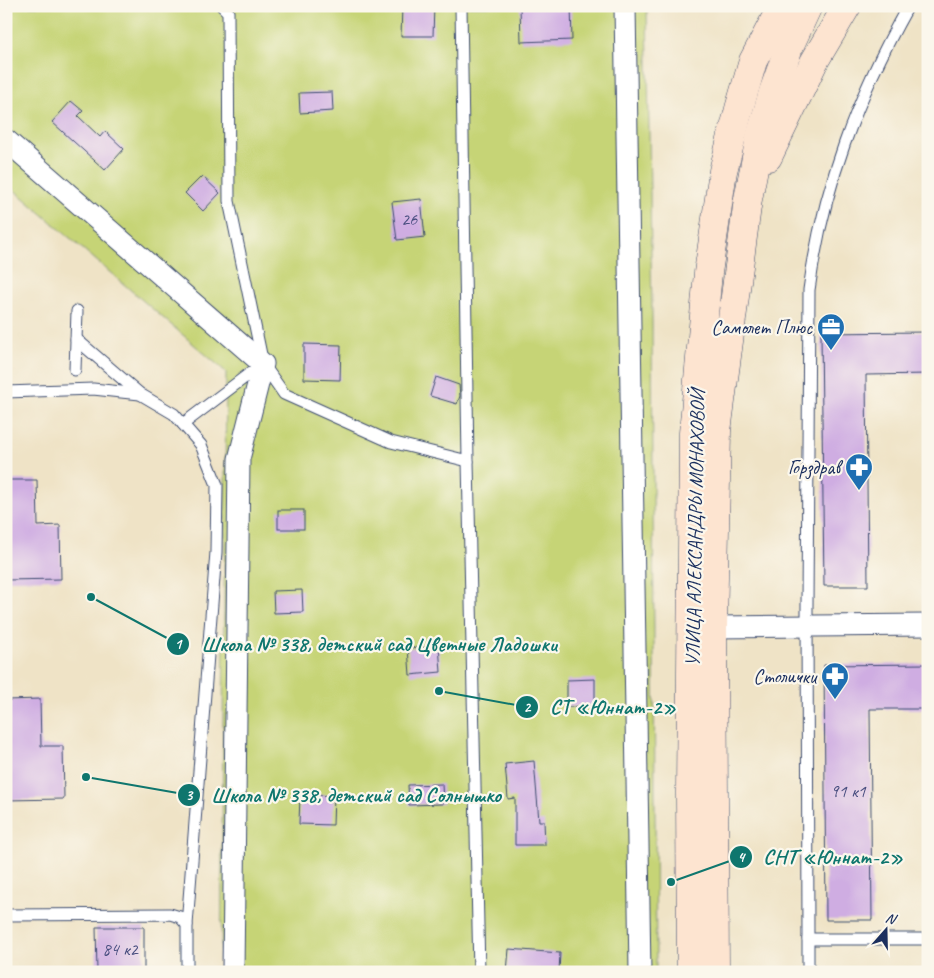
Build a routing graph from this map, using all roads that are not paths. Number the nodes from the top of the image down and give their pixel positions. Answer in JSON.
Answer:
{"nodes":[{"id":1,"x":222,"y":6,"type":"edge"},
{"id":2,"x":461,"y":6,"type":"edge"},
{"id":3,"x":625,"y":6,"type":"edge"},
{"id":4,"x":766,"y":6,"type":"edge"},
{"id":5,"x":782,"y":6,"type":"edge"},
{"id":6,"x":808,"y":6,"type":"edge"},
{"id":7,"x":847,"y":6,"type":"edge"},
{"id":8,"x":908,"y":6,"type":"edge"},
{"id":9,"x":752,"y":61,"type":"junction"},
{"id":10,"x":6,"y":140,"type":"edge"},
{"id":11,"x":748,"y":199,"type":"junction"},
{"id":12,"x":77,"y":311,"type":"dead end"},
{"id":13,"x":76,"y":339,"type":"junction"},
{"id":14,"x":263,"y":364,"type":"junction"},
{"id":15,"x":75,"y":370,"type":"dead end"},
{"id":16,"x":6,"y":392,"type":"edge"},
{"id":17,"x":140,"y":394,"type":"junction"},
{"id":18,"x":183,"y":424,"type":"junction"},
{"id":19,"x":468,"y":462,"type":"junction"},
{"id":20,"x":928,"y":625,"type":"edge"},
{"id":21,"x":807,"y":626,"type":"junction"},
{"id":22,"x":713,"y":627,"type":"junction"},
{"id":23,"x":6,"y":916,"type":"edge"},
{"id":24,"x":186,"y":925,"type":"junction"},
{"id":25,"x":808,"y":939,"type":"junction"},
{"id":26,"x":928,"y":939,"type":"edge"},
{"id":27,"x":187,"y":972,"type":"edge"},
{"id":28,"x":233,"y":972,"type":"edge"},
{"id":29,"x":479,"y":972,"type":"edge"},
{"id":30,"x":640,"y":972,"type":"edge"},
{"id":31,"x":691,"y":972,"type":"edge"},
{"id":32,"x":715,"y":972,"type":"edge"},
{"id":33,"x":808,"y":972,"type":"edge"}],
"edges":[{"from":1,"to":14,"type":"lane"},
{"from":2,"to":19,"type":"lane"},
{"from":3,"to":30,"type":"street"},
{"from":4,"to":9,"type":"main road"},
{"from":5,"to":9,"type":"main road","name":"УЛИЦА АЛЕКСАНДРЫ МОНАХОВОЙ"},
{"from":6,"to":11,"type":"main road","name":"УЛИЦА АЛЕКСАНДРЫ МОНАХОВОЙ"},
{"from":7,"to":11,"type":"main road"},
{"from":8,"to":21,"type":"lane"},
{"from":9,"to":31,"type":"main road","name":"УЛИЦА АЛЕКСАНДРЫ МОНАХОВОЙ"},
{"from":10,"to":14,"type":"street"},
{"from":11,"to":22,"type":"main road","name":"УЛИЦА АЛЕКСАНДРЫ МОНАХОВОЙ"},
{"from":12,"to":13,"type":"lane"},
{"from":13,"to":15,"type":"lane"},
{"from":13,"to":17,"type":"lane"},
{"from":14,"to":18,"type":"lane"},
{"from":14,"to":19,"type":"lane"},
{"from":14,"to":28,"type":"street"},
{"from":16,"to":17,"type":"lane"},
{"from":17,"to":18,"type":"lane"},
{"from":18,"to":24,"type":"lane"},
{"from":19,"to":29,"type":"lane"},
{"from":20,"to":21,"type":"street"},
{"from":21,"to":22,"type":"street"},
{"from":21,"to":25,"type":"lane"},
{"from":22,"to":32,"type":"main road","name":"УЛИЦА АЛЕКСАНДРЫ МОНАХОВОЙ"},
{"from":23,"to":24,"type":"lane"},
{"from":24,"to":27,"type":"lane"},
{"from":25,"to":26,"type":"lane"},
{"from":25,"to":33,"type":"lane"}]}
